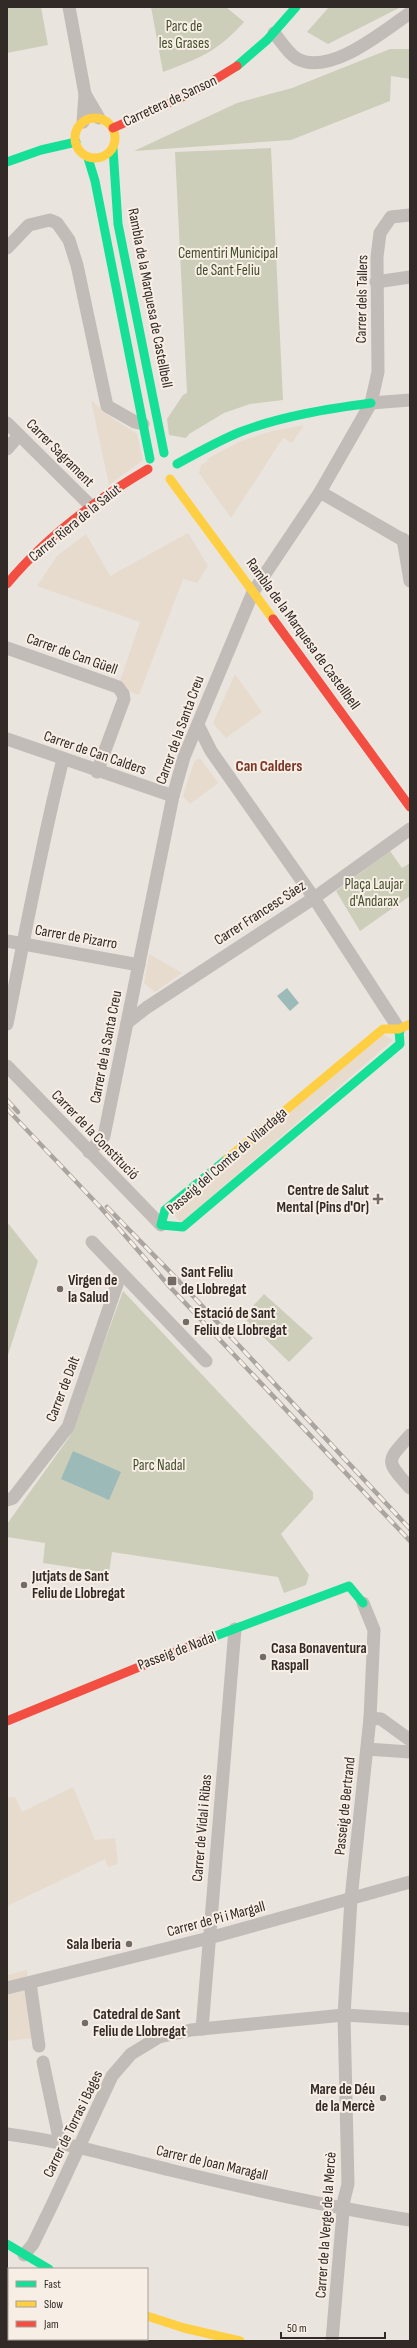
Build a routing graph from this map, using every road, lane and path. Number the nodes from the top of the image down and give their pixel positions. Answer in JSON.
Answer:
{"nodes":[{"id":1,"x":69,"y":7,"type":"edge"},
{"id":2,"x":296,"y":7,"type":"edge"},
{"id":3,"x":410,"y":13,"type":"edge"},
{"id":4,"x":274,"y":33,"type":"junction"},
{"id":5,"x":85,"y":94,"type":"junction"},
{"id":6,"x":99,"y":118,"type":"junction"},
{"id":7,"x":83,"y":122,"type":"junction"},
{"id":8,"x":113,"y":128,"type":"junction"},
{"id":9,"x":76,"y":142,"type":"junction"},
{"id":10,"x":113,"y":149,"type":"junction"},
{"id":11,"x":88,"y":158,"type":"junction"},
{"id":12,"x":7,"y":162,"type":"edge"},
{"id":13,"x":410,"y":215,"type":"edge"},
{"id":14,"x":7,"y":248,"type":"edge"},
{"id":15,"x":410,"y":277,"type":"edge"},
{"id":16,"x":376,"y":282,"type":"junction"},
{"id":17,"x":410,"y":400,"type":"edge"},
{"id":18,"x":371,"y":403,"type":"junction"},
{"id":19,"x":364,"y":418,"type":"joint"},
{"id":20,"x":7,"y":423,"type":"edge"},
{"id":21,"x":143,"y":424,"type":"junction"},
{"id":22,"x":19,"y":435,"type":"junction"},
{"id":23,"x":7,"y":449,"type":"edge"},
{"id":24,"x":164,"y":453,"type":"junction"},
{"id":25,"x":150,"y":459,"type":"junction"},
{"id":26,"x":177,"y":464,"type":"junction"},
{"id":27,"x":148,"y":469,"type":"junction"},
{"id":28,"x":170,"y":479,"type":"junction"},
{"id":29,"x":320,"y":492,"type":"junction"},
{"id":30,"x":91,"y":506,"type":"junction"},
{"id":31,"x":407,"y":541,"type":"edge"},
{"id":32,"x":410,"y":581,"type":"edge"},
{"id":33,"x":7,"y":584,"type":"edge"},
{"id":34,"x":253,"y":592,"type":"junction"},
{"id":35,"x":7,"y":648,"type":"edge"},
{"id":36,"x":198,"y":725,"type":"junction"},
{"id":37,"x":7,"y":739,"type":"edge"},
{"id":38,"x":209,"y":747,"type":"junction"},
{"id":39,"x":184,"y":757,"type":"junction"},
{"id":40,"x":63,"y":759,"type":"junction"},
{"id":41,"x":97,"y":772,"type":"junction"},
{"id":42,"x":174,"y":796,"type":"junction"},
{"id":43,"x":410,"y":807,"type":"edge"},
{"id":44,"x":410,"y":829,"type":"edge"},
{"id":45,"x":314,"y":898,"type":"junction"},
{"id":46,"x":7,"y":941,"type":"edge"},
{"id":47,"x":23,"y":944,"type":"junction"},
{"id":48,"x":138,"y":965,"type":"junction"},
{"id":49,"x":127,"y":1023,"type":"junction"},
{"id":50,"x":7,"y":1024,"type":"edge"},
{"id":51,"x":404,"y":1027,"type":"edge"},
{"id":52,"x":7,"y":1066,"type":"edge"},
{"id":53,"x":90,"y":1152,"type":"junction"},
{"id":54,"x":162,"y":1225,"type":"junction"},
{"id":55,"x":92,"y":1242,"type":"dead end"},
{"id":56,"x":121,"y":1273,"type":"junction"},
{"id":57,"x":206,"y":1361,"type":"dead end"},
{"id":58,"x":410,"y":1434,"type":"edge"},
{"id":59,"x":410,"y":1488,"type":"edge"},
{"id":60,"x":7,"y":1500,"type":"edge"},
{"id":61,"x":363,"y":1602,"type":"joint"},
{"id":62,"x":235,"y":1629,"type":"junction"},
{"id":63,"x":370,"y":1718,"type":"junction"},
{"id":64,"x":7,"y":1721,"type":"edge"},
{"id":65,"x":410,"y":1740,"type":"edge"},
{"id":66,"x":367,"y":1748,"type":"junction"},
{"id":67,"x":410,"y":1752,"type":"edge"},
{"id":68,"x":410,"y":1882,"type":"edge"},
{"id":69,"x":351,"y":1899,"type":"junction"},
{"id":70,"x":209,"y":1938,"type":"junction"},
{"id":71,"x":30,"y":1983,"type":"junction"},
{"id":72,"x":7,"y":1988,"type":"edge"},
{"id":73,"x":344,"y":2015,"type":"junction"},
{"id":74,"x":410,"y":2019,"type":"edge"},
{"id":75,"x":202,"y":2029,"type":"junction"},
{"id":76,"x":39,"y":2046,"type":"dead end"},
{"id":77,"x":43,"y":2062,"type":"dead end"},
{"id":78,"x":7,"y":2134,"type":"edge"},
{"id":79,"x":60,"y":2143,"type":"junction"},
{"id":80,"x":80,"y":2147,"type":"junction"},
{"id":81,"x":343,"y":2209,"type":"junction"},
{"id":82,"x":410,"y":2220,"type":"edge"},
{"id":83,"x":7,"y":2244,"type":"edge"},
{"id":84,"x":24,"y":2255,"type":"junction"},
{"id":85,"x":47,"y":2268,"type":"edge"},
{"id":86,"x":148,"y":2316,"type":"edge"},
{"id":87,"x":240,"y":2341,"type":"edge"},
{"id":88,"x":332,"y":2341,"type":"edge"}],
"edges":[{"from":1,"to":5,"type":"street"},
{"from":2,"to":4,"type":"street","name":"Carretera de Sanson"},
{"from":3,"to":4,"type":"street"},
{"from":4,"to":8,"type":"street","name":"Carretera de Sanson"},
{"from":5,"to":6,"type":"street"},
{"from":5,"to":7,"type":"street"},
{"from":6,"to":7,"type":"street"},
{"from":6,"to":8,"type":"street"},
{"from":7,"to":9,"type":"street"},
{"from":8,"to":10,"type":"street"},
{"from":9,"to":11,"type":"street"},
{"from":9,"to":12,"type":"street"},
{"from":10,"to":11,"type":"street"},
{"from":10,"to":24,"type":"street","name":"Rambla de la Marquesa de Castellbell"},
{"from":11,"to":21,"type":"street","name":"Rambla de la Marquesa de Castellbell"},
{"from":13,"to":16,"type":"street","name":"Carrer dels Tallers"},
{"from":14,"to":21,"type":"street"},
{"from":15,"to":16,"type":"street"},
{"from":16,"to":18,"type":"street","name":"Carrer dels Tallers"},
{"from":17,"to":18,"type":"street"},
{"from":18,"to":19,"type":"street","name":"Carrer dels Tallers"},
{"from":18,"to":26,"type":"street"},
{"from":19,"to":29,"type":"street","name":"Carrer de la Santa Creu"},
{"from":20,"to":22,"type":"street","name":"Carrer Sagrament"},
{"from":21,"to":25,"type":"street","name":"Rambla de la Marquesa de Castellbell"},
{"from":22,"to":23,"type":"street"},
{"from":22,"to":30,"type":"street","name":"Carrer Sagrament"},
{"from":24,"to":25,"type":"street"},
{"from":24,"to":26,"type":"street"},
{"from":25,"to":27,"type":"street"},
{"from":26,"to":28,"type":"street"},
{"from":27,"to":28,"type":"street"},
{"from":27,"to":30,"type":"street","name":"Carrer Riera de la Salut"},
{"from":28,"to":34,"type":"street","name":"Rambla de la Marquesa de Castellbell"},
{"from":29,"to":31,"type":"street"},
{"from":29,"to":34,"type":"street","name":"Carrer de la Santa Creu"},
{"from":30,"to":33,"type":"street","name":"Carrer Riera de la Salut"},
{"from":31,"to":32,"type":"street"},
{"from":34,"to":36,"type":"street","name":"Carrer de la Santa Creu"},
{"from":34,"to":43,"type":"street","name":"Rambla de la Marquesa de Castellbell"},
{"from":35,"to":41,"type":"street","name":"Carrer de Can Güell"},
{"from":36,"to":38,"type":"street"},
{"from":36,"to":39,"type":"street","name":"Carrer de la Santa Creu"},
{"from":37,"to":40,"type":"street","name":"Carrer de Can Calders"},
{"from":38,"to":39,"type":"street"},
{"from":38,"to":45,"type":"street"},
{"from":39,"to":42,"type":"street","name":"Carrer de la Santa Creu"},
{"from":40,"to":41,"type":"street","name":"Carrer de Can Calders"},
{"from":40,"to":47,"type":"street"},
{"from":41,"to":42,"type":"street","name":"Carrer de Can Calders"},
{"from":42,"to":48,"type":"street","name":"Carrer de la Santa Creu"},
{"from":44,"to":45,"type":"street","name":"Carrer Francesc Sáez"},
{"from":45,"to":49,"type":"street","name":"Carrer Francesc Sáez"},
{"from":45,"to":51,"type":"street"},
{"from":46,"to":47,"type":"street","name":"Carrer de Pizarro"},
{"from":47,"to":48,"type":"street","name":"Carrer de Pizarro"},
{"from":47,"to":50,"type":"street"},
{"from":48,"to":49,"type":"street","name":"Carrer de la Santa Creu"},
{"from":49,"to":53,"type":"street","name":"Carrer de la Santa Creu"},
{"from":51,"to":54,"type":"street","name":"Passeig del Comte de Vilardaga"},
{"from":51,"to":54,"type":"street","name":"Passeig del Comte de Vilardaga"},
{"from":52,"to":53,"type":"street","name":"Carrer de la Constitució"},
{"from":53,"to":54,"type":"street","name":"Carrer de la Constitució"},
{"from":55,"to":56,"type":"street"},
{"from":56,"to":57,"type":"street"},
{"from":56,"to":60,"type":"street","name":"Carrer de Dalt"},
{"from":58,"to":59,"type":"street"},
{"from":61,"to":62,"type":"street","name":"Passeig de Nadal"},
{"from":61,"to":63,"type":"street","name":"Passeig de Bertrand"},
{"from":62,"to":64,"type":"street","name":"Passeig de Nadal"},
{"from":62,"to":70,"type":"street","name":"Carrer de Vidal i Ribas"},
{"from":63,"to":65,"type":"street"},
{"from":63,"to":66,"type":"street","name":"Passeig de Bertrand"},
{"from":66,"to":67,"type":"street"},
{"from":66,"to":69,"type":"street","name":"Passeig de Bertrand"},
{"from":68,"to":69,"type":"street","name":"Carrer de Pi i Margall"},
{"from":69,"to":70,"type":"street","name":"Carrer de Pi i Margall"},
{"from":69,"to":73,"type":"street","name":"Passeig de Bertrand"},
{"from":70,"to":71,"type":"street","name":"Carrer de Pi i Margall"},
{"from":70,"to":75,"type":"street","name":"Carrer de Vidal i Ribas"},
{"from":71,"to":72,"type":"street","name":"Carrer de Pi i Margall"},
{"from":71,"to":76,"type":"street"},
{"from":73,"to":74,"type":"street","name":"Carrer de Torras i Bages"},
{"from":73,"to":75,"type":"street","name":"Carrer de Torras i Bages"},
{"from":73,"to":81,"type":"street","name":"Carrer de la Verge de la Mercè"},
{"from":75,"to":80,"type":"street","name":"Carrer de Torras i Bages"},
{"from":77,"to":79,"type":"street"},
{"from":78,"to":79,"type":"street","name":"Carrer de Joan Maragall"},
{"from":79,"to":80,"type":"street","name":"Carrer de Joan Maragall"},
{"from":80,"to":81,"type":"street","name":"Carrer de Joan Maragall"},
{"from":80,"to":84,"type":"street","name":"Carrer de Torras i Bages"},
{"from":81,"to":82,"type":"street","name":"Carrer de Joan Maragall"},
{"from":81,"to":88,"type":"street","name":"Carrer de la Verge de la Mercè"},
{"from":83,"to":84,"type":"street"},
{"from":84,"to":85,"type":"street"},
{"from":86,"to":87,"type":"street"}]}
